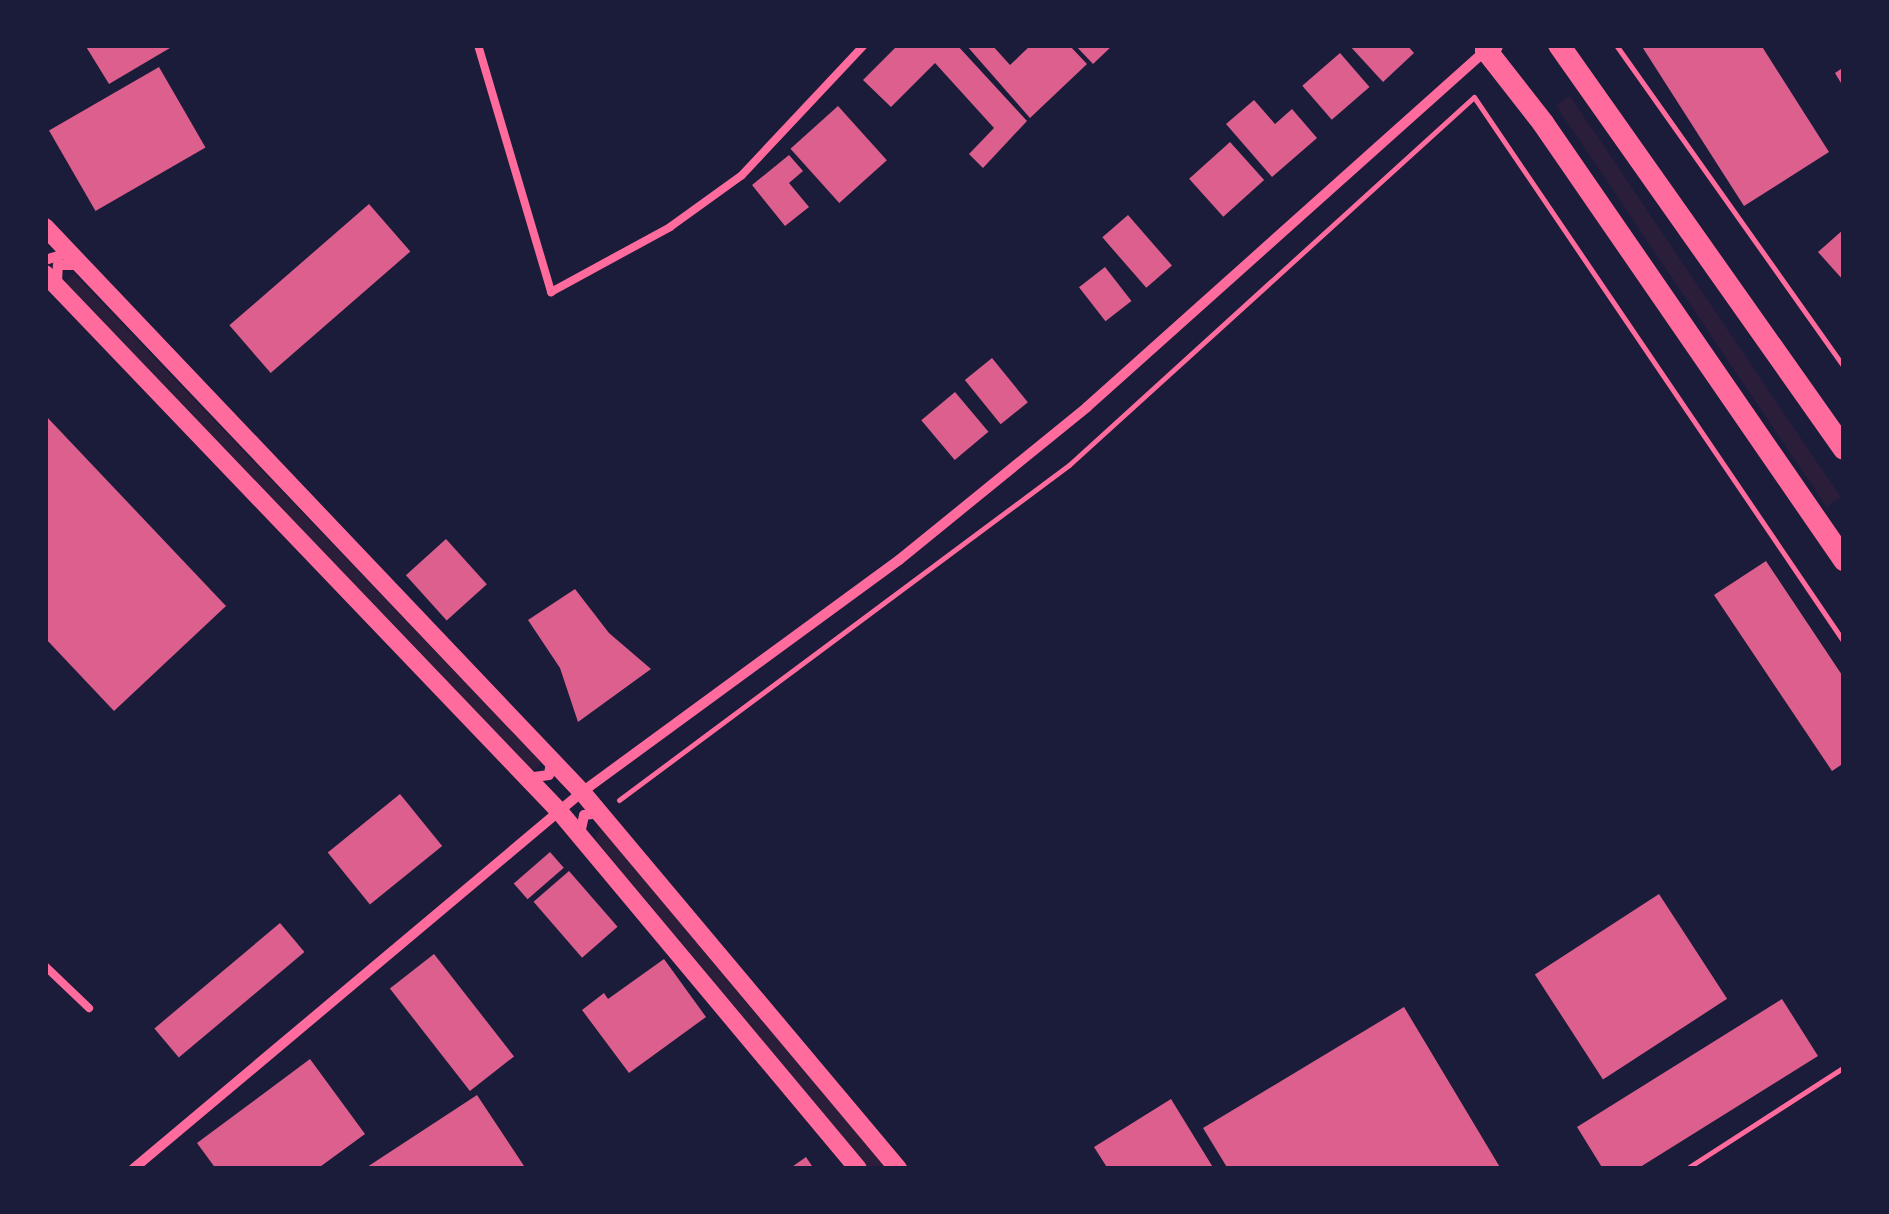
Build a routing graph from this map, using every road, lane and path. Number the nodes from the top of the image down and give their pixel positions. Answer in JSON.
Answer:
{"nodes":[{"id":1,"x":478,"y":45,"type":"edge"},
{"id":2,"x":864,"y":45,"type":"edge"},
{"id":3,"x":1559,"y":45,"type":"edge"},
{"id":4,"x":1616,"y":45,"type":"edge"},
{"id":5,"x":1489,"y":48,"type":"edge"},
{"id":6,"x":45,"y":228,"type":"edge"},
{"id":7,"x":45,"y":248,"type":"edge"},
{"id":8,"x":69,"y":252,"type":"junction"},
{"id":9,"x":45,"y":260,"type":"edge"},
{"id":10,"x":83,"y":267,"type":"junction"},
{"id":11,"x":45,"y":274,"type":"edge"},
{"id":12,"x":59,"y":289,"type":"junction"},
{"id":13,"x":1844,"y":367,"type":"edge"},
{"id":14,"x":1844,"y":449,"type":"edge"},
{"id":15,"x":1844,"y":560,"type":"edge"},
{"id":16,"x":1844,"y":642,"type":"edge"},
{"id":17,"x":550,"y":757,"type":"junction"},
{"id":18,"x":526,"y":778,"type":"junction"},
{"id":19,"x":582,"y":792,"type":"junction"},
{"id":20,"x":559,"y":811,"type":"junction"},
{"id":21,"x":600,"y":813,"type":"junction"},
{"id":22,"x":580,"y":836,"type":"junction"},
{"id":23,"x":45,"y":966,"type":"edge"},
{"id":24,"x":88,"y":1008,"type":"dead end"},
{"id":25,"x":1844,"y":1067,"type":"edge"},
{"id":26,"x":133,"y":1169,"type":"edge"},
{"id":27,"x":858,"y":1169,"type":"edge"},
{"id":28,"x":898,"y":1169,"type":"edge"},
{"id":29,"x":1686,"y":1169,"type":"edge"}],
"edges":[{"from":1,"to":2,"type":"lane"},
{"from":3,"to":14,"type":"highway"},
{"from":4,"to":13,"type":"path"},
{"from":5,"to":15,"type":"highway"},
{"from":5,"to":19,"type":"street"},
{"from":6,"to":7,"type":"street"},
{"from":6,"to":8,"type":"street"},
{"from":8,"to":9,"type":"street"},
{"from":8,"to":10,"type":"street"},
{"from":10,"to":12,"type":"street"},
{"from":10,"to":17,"type":"street"},
{"from":11,"to":12,"type":"street"},
{"from":12,"to":18,"type":"street"},
{"from":16,"to":21,"type":"path"},
{"from":17,"to":18,"type":"street"},
{"from":17,"to":19,"type":"street"},
{"from":18,"to":20,"type":"street"},
{"from":19,"to":20,"type":"street"},
{"from":19,"to":21,"type":"street"},
{"from":20,"to":22,"type":"street"},
{"from":20,"to":26,"type":"street"},
{"from":21,"to":22,"type":"street"},
{"from":21,"to":28,"type":"street"},
{"from":22,"to":27,"type":"street"},
{"from":23,"to":24,"type":"lane"},
{"from":25,"to":29,"type":"path"}]}
